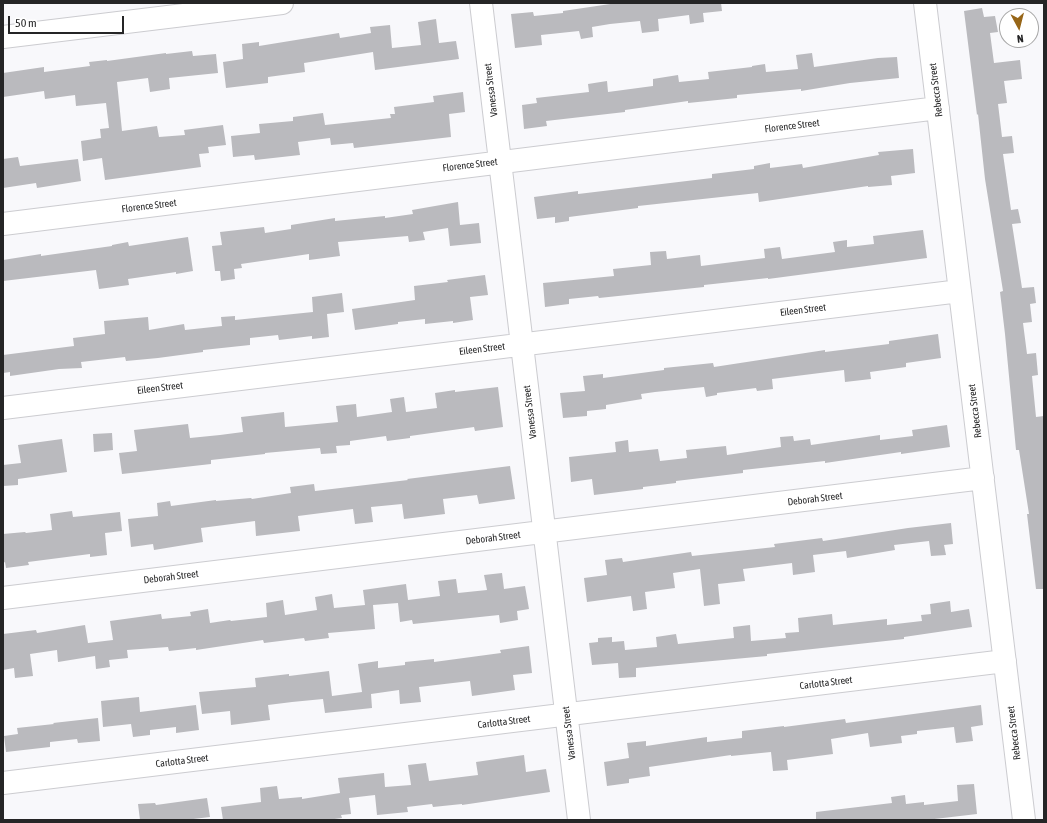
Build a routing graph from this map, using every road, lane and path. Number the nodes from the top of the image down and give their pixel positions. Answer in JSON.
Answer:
{"nodes":[{"id":1,"x":282,"y":3,"type":"edge"},
{"id":2,"x":480,"y":3,"type":"edge"},
{"id":3,"x":925,"y":3,"type":"edge"},
{"id":4,"x":3,"y":37,"type":"edge"},
{"id":5,"x":938,"y":108,"type":"junction"},
{"id":6,"x":500,"y":162,"type":"junction"},
{"id":7,"x":3,"y":224,"type":"edge"},
{"id":8,"x":960,"y":291,"type":"junction"},
{"id":9,"x":521,"y":344,"type":"junction"},
{"id":10,"x":3,"y":408,"type":"edge"},
{"id":11,"x":983,"y":478,"type":"junction"},
{"id":12,"x":544,"y":532,"type":"junction"},
{"id":13,"x":3,"y":598,"type":"edge"},
{"id":14,"x":1005,"y":661,"type":"junction"},
{"id":15,"x":566,"y":714,"type":"junction"},
{"id":16,"x":3,"y":783,"type":"edge"},
{"id":17,"x":579,"y":820,"type":"edge"},
{"id":18,"x":1024,"y":820,"type":"edge"}],
"edges":[{"from":1,"to":4,"type":"street"},
{"from":2,"to":6,"type":"street","name":"Vanessa Street"},
{"from":3,"to":5,"type":"street","name":"Rebecca Street"},
{"from":5,"to":6,"type":"street","name":"Florence Street"},
{"from":5,"to":8,"type":"street","name":"Rebecca Street"},
{"from":6,"to":7,"type":"street","name":"Florence Street"},
{"from":6,"to":9,"type":"street","name":"Vanessa Street"},
{"from":8,"to":9,"type":"street","name":"Eileen Street"},
{"from":8,"to":11,"type":"street","name":"Rebecca Street"},
{"from":9,"to":10,"type":"street","name":"Eileen Street"},
{"from":9,"to":12,"type":"street","name":"Vanessa Street"},
{"from":11,"to":12,"type":"street","name":"Deborah Street"},
{"from":11,"to":14,"type":"street","name":"Rebecca Street"},
{"from":12,"to":13,"type":"street","name":"Deborah Street"},
{"from":12,"to":15,"type":"street","name":"Vanessa Street"},
{"from":14,"to":15,"type":"street","name":"Carlotta Street"},
{"from":14,"to":18,"type":"street","name":"Rebecca Street"},
{"from":15,"to":16,"type":"street","name":"Carlotta Street"},
{"from":15,"to":17,"type":"street","name":"Vanessa Street"}]}
